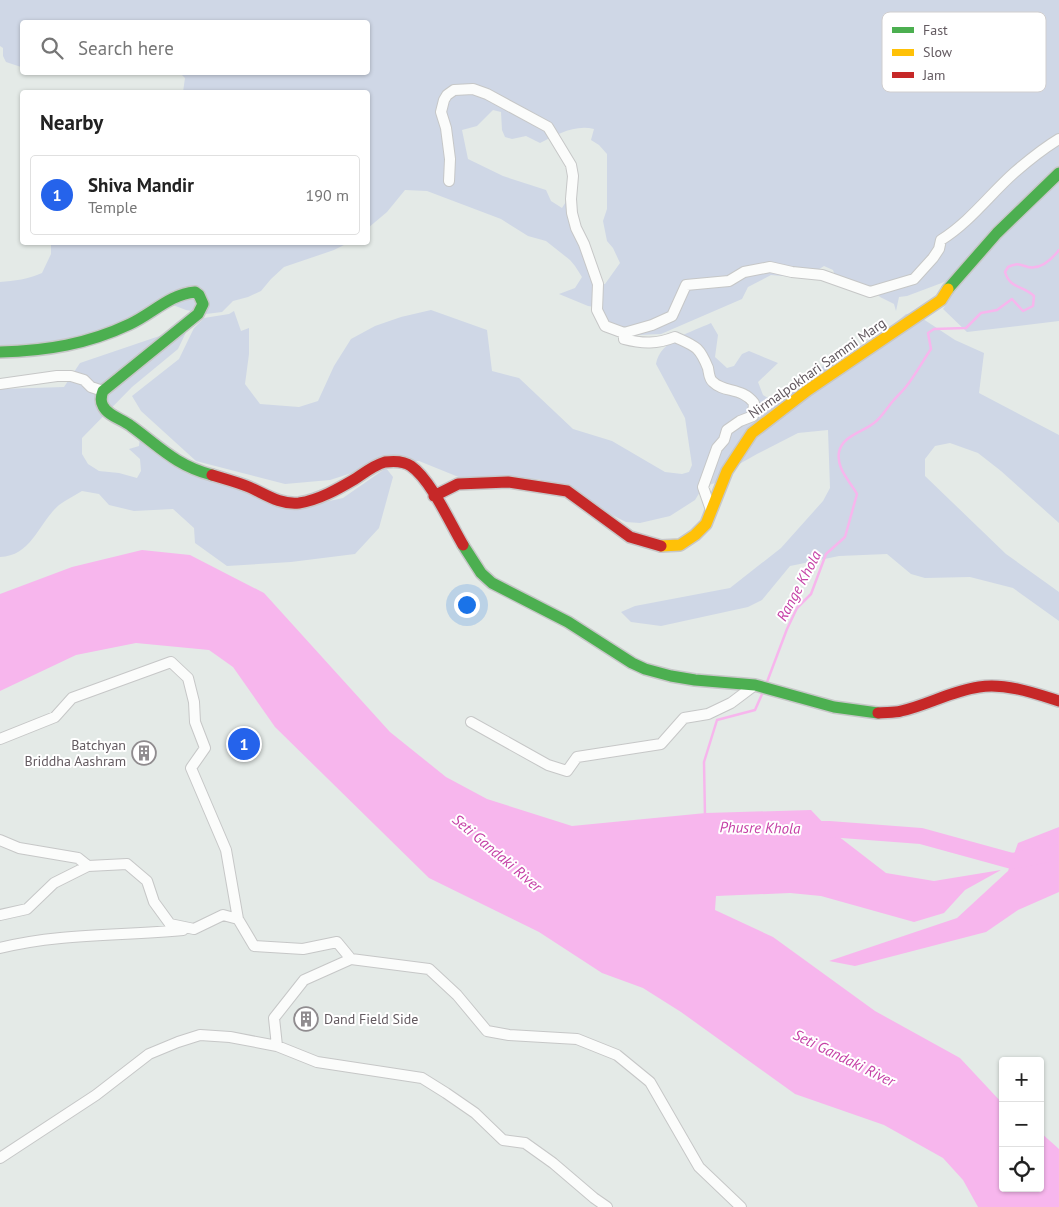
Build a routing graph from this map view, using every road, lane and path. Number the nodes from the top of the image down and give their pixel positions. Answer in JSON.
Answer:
{"nodes":[{"id":1,"x":1059,"y":139,"type":"edge"},
{"id":2,"x":1059,"y":173,"type":"edge"},
{"id":3,"x":449,"y":181,"type":"dead end"},
{"id":4,"x":624,"y":333,"type":"junction"},
{"id":5,"x":0,"y":352,"type":"edge"},
{"id":6,"x":0,"y":384,"type":"edge"},
{"id":7,"x":103,"y":391,"type":"junction"},
{"id":8,"x":434,"y":496,"type":"junction"},
{"id":9,"x":711,"y":510,"type":"junction"},
{"id":10,"x":755,"y":685,"type":"junction"},
{"id":11,"x":1059,"y":701,"type":"edge"},
{"id":12,"x":472,"y":722,"type":"dead end"},
{"id":13,"x":0,"y":739,"type":"edge"},
{"id":14,"x":0,"y":840,"type":"edge"},
{"id":15,"x":88,"y":866,"type":"junction"},
{"id":16,"x":0,"y":915,"type":"edge"},
{"id":17,"x":238,"y":919,"type":"junction"},
{"id":18,"x":194,"y":929,"type":"junction"},
{"id":19,"x":0,"y":948,"type":"edge"},
{"id":20,"x":351,"y":960,"type":"junction"},
{"id":21,"x":277,"y":1046,"type":"junction"},
{"id":22,"x":0,"y":1158,"type":"edge"},
{"id":23,"x":607,"y":1207,"type":"edge"},
{"id":24,"x":741,"y":1207,"type":"edge"}],
"edges":[{"from":1,"to":4,"type":"street"},
{"from":2,"to":9,"type":"main road","name":"Nirmalpokhari Sammi Marg"},
{"from":3,"to":4,"type":"street"},
{"from":4,"to":9,"type":"street"},
{"from":5,"to":7,"type":"main road"},
{"from":6,"to":7,"type":"street"},
{"from":7,"to":8,"type":"main road"},
{"from":8,"to":9,"type":"main road","name":"Nirmalpokhari Sammi Marg"},
{"from":8,"to":10,"type":"main road"},
{"from":10,"to":11,"type":"main road"},
{"from":10,"to":12,"type":"street"},
{"from":13,"to":17,"type":"street"},
{"from":14,"to":15,"type":"street"},
{"from":15,"to":16,"type":"street"},
{"from":15,"to":18,"type":"street"},
{"from":17,"to":18,"type":"street"},
{"from":17,"to":20,"type":"street"},
{"from":18,"to":19,"type":"street"},
{"from":20,"to":21,"type":"street"},
{"from":20,"to":24,"type":"street"},
{"from":21,"to":22,"type":"street"},
{"from":21,"to":23,"type":"street"}]}
